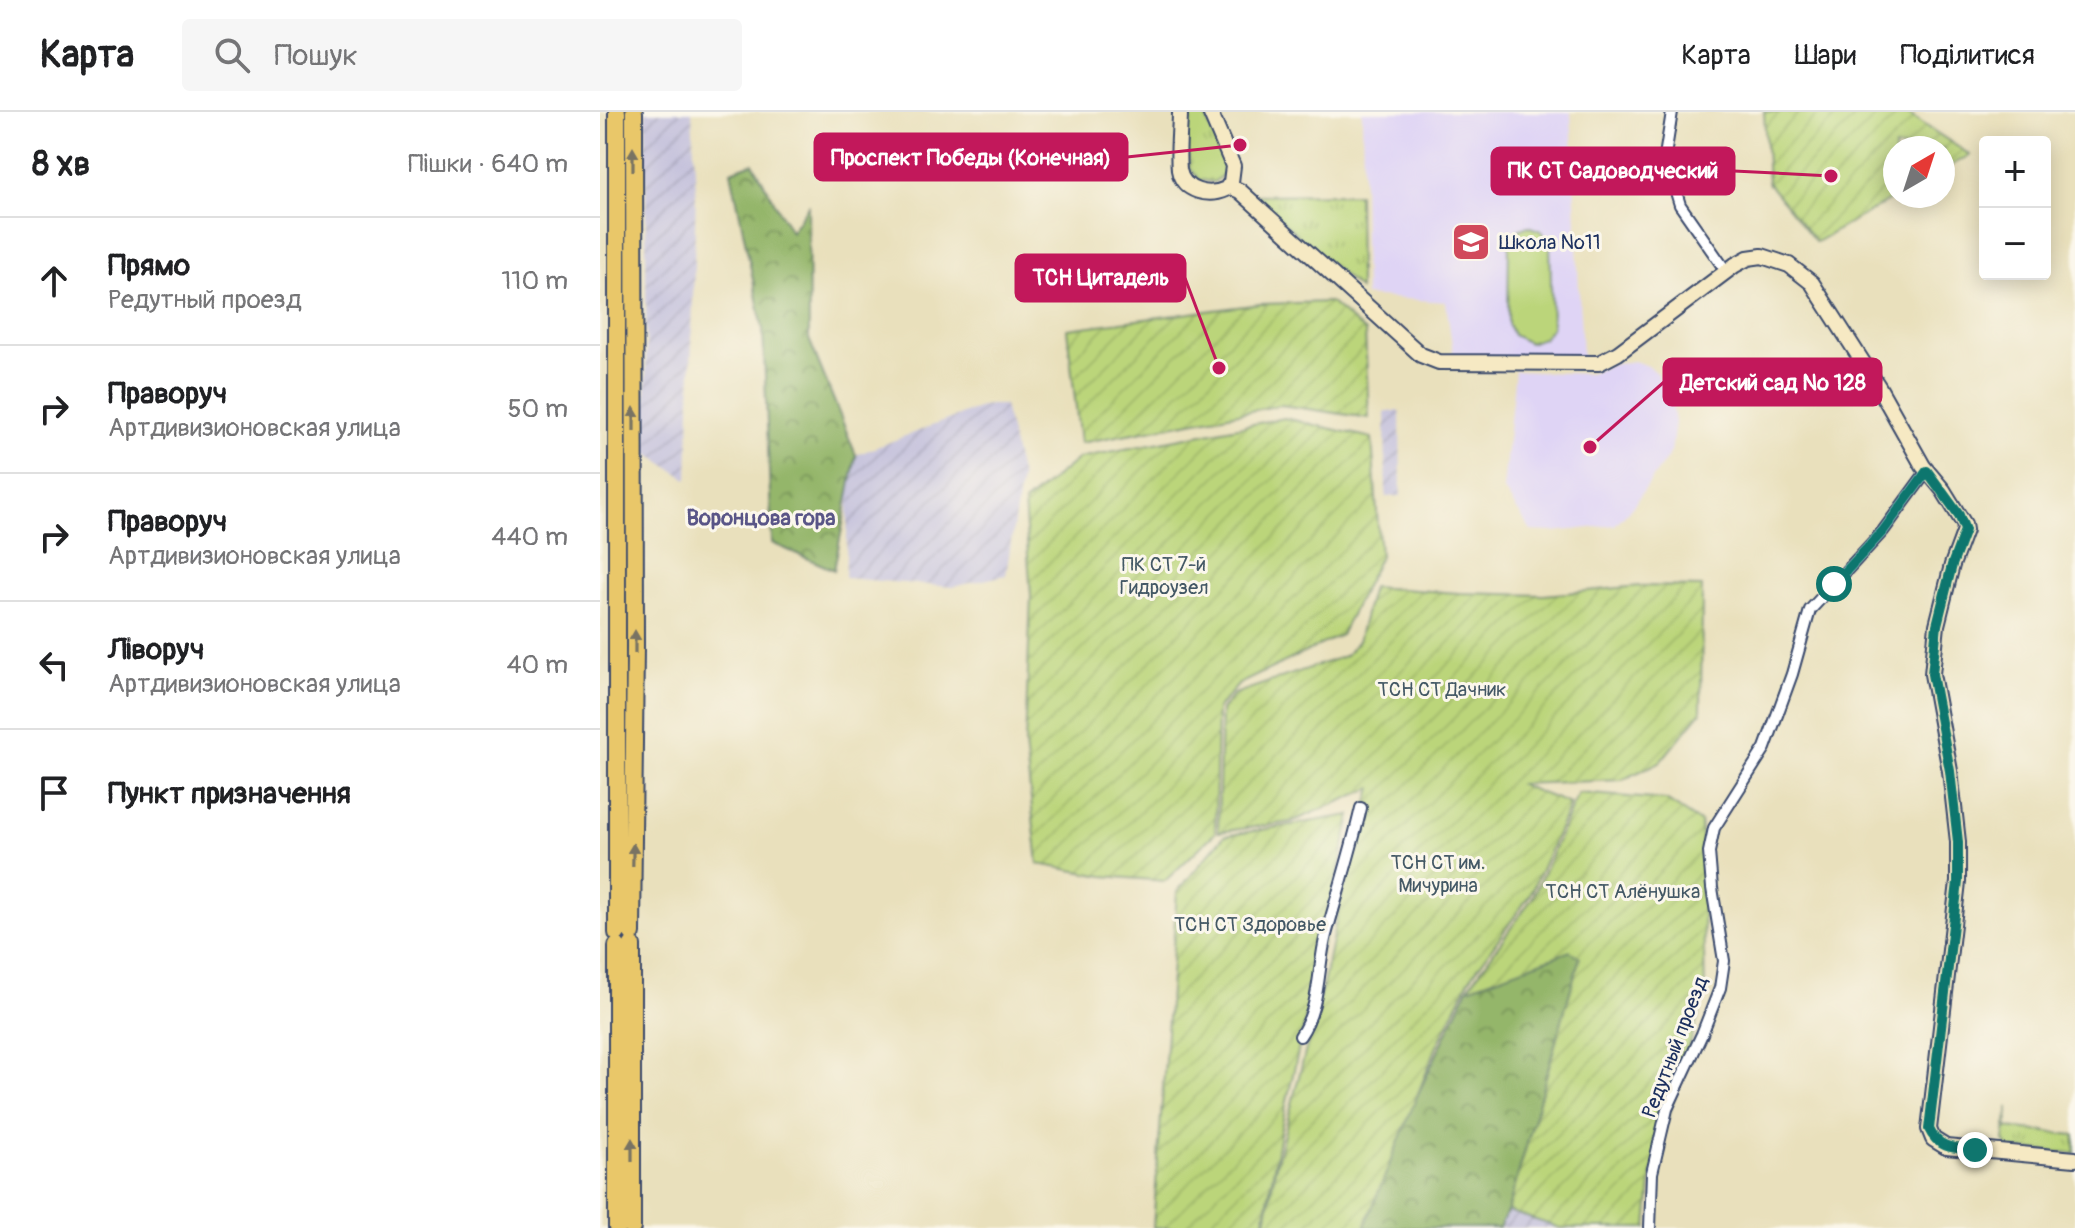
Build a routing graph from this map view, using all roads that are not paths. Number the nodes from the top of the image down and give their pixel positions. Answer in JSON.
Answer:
{"nodes":[{"id":1,"x":617,"y":112,"type":"edge"},
{"id":2,"x":634,"y":112,"type":"edge"},
{"id":3,"x":1180,"y":112,"type":"edge"},
{"id":4,"x":1210,"y":112,"type":"edge"},
{"id":5,"x":1672,"y":112,"type":"edge"},
{"id":6,"x":1228,"y":186,"type":"junction"},
{"id":7,"x":1726,"y":271,"type":"junction"},
{"id":8,"x":1927,"y":471,"type":"junction"},
{"id":9,"x":626,"y":497,"type":"junction"},
{"id":10,"x":1361,"y":808,"type":"dead end"},
{"id":11,"x":624,"y":939,"type":"junction"},
{"id":12,"x":1300,"y":1036,"type":"dead end"},
{"id":13,"x":2075,"y":1159,"type":"edge"},
{"id":14,"x":617,"y":1228,"type":"edge"},
{"id":15,"x":632,"y":1228,"type":"edge"},
{"id":16,"x":1650,"y":1228,"type":"edge"}],
"edges":[{"from":1,"to":9,"type":"main road"},
{"from":9,"to":2,"type":"main road","one_way":true},
{"from":3,"to":6,"type":"street"},
{"from":4,"to":6,"type":"street"},
{"from":5,"to":7,"type":"street"},
{"from":6,"to":7,"type":"street"},
{"from":7,"to":8,"type":"street"},
{"from":8,"to":13,"type":"street"},
{"from":8,"to":16,"type":"street","name":"Редутный проезд"},
{"from":9,"to":11,"type":"main road"},
{"from":10,"to":12,"type":"street"},
{"from":11,"to":14,"type":"main road"},
{"from":15,"to":11,"type":"main road","one_way":true}]}
